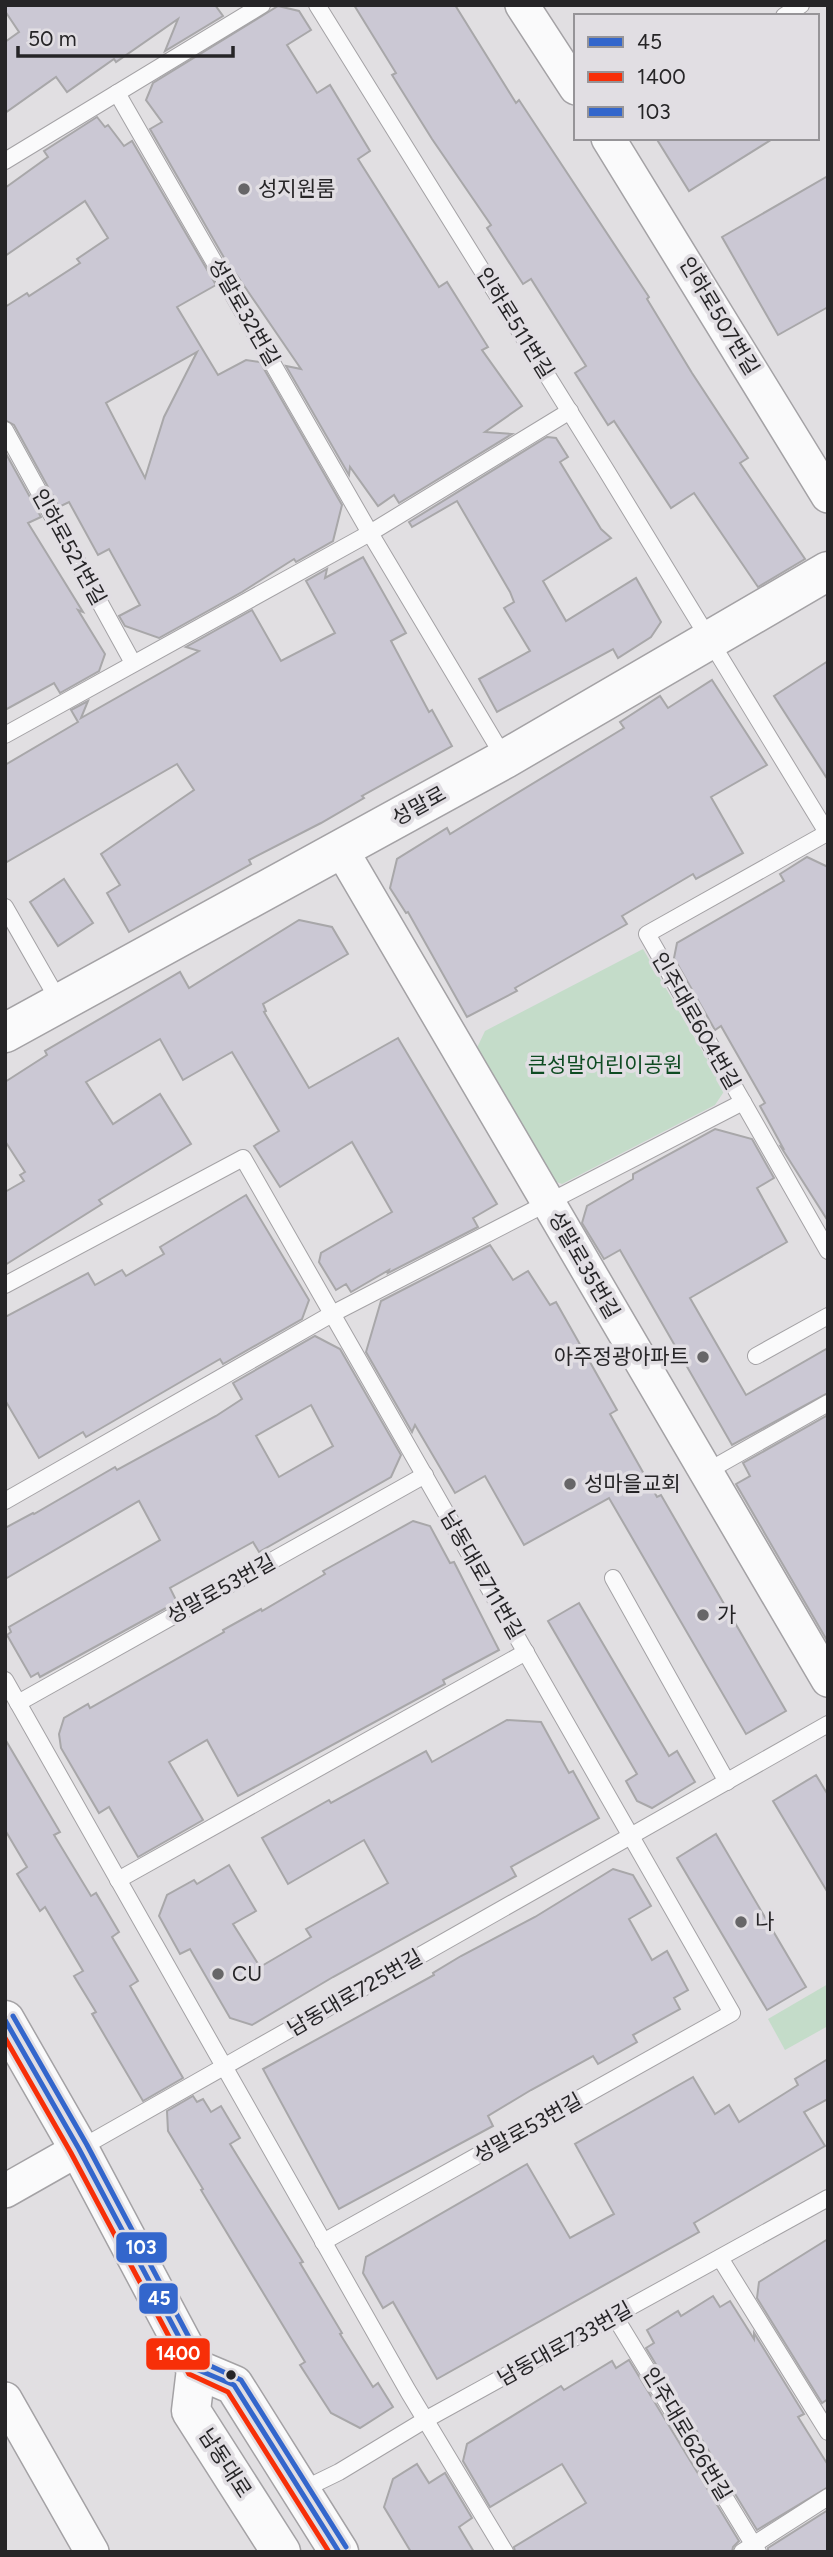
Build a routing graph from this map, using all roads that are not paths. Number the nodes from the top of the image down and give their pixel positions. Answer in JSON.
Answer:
{"nodes":[{"id":1,"x":261,"y":5,"type":"edge"},
{"id":2,"x":317,"y":5,"type":"edge"},
{"id":3,"x":522,"y":5,"type":"edge"},
{"id":4,"x":574,"y":85,"type":"edge"},
{"id":5,"x":117,"y":93,"type":"junction"},
{"id":6,"x":609,"y":140,"type":"edge"},
{"id":7,"x":5,"y":161,"type":"edge"},
{"id":8,"x":570,"y":411,"type":"junction"},
{"id":9,"x":5,"y":430,"type":"edge"},
{"id":10,"x":828,"y":496,"type":"edge"},
{"id":11,"x":370,"y":533,"type":"junction"},
{"id":12,"x":828,"y":571,"type":"edge"},
{"id":13,"x":711,"y":641,"type":"junction"},
{"id":14,"x":133,"y":663,"type":"junction"},
{"id":15,"x":5,"y":735,"type":"edge"},
{"id":16,"x":505,"y":759,"type":"junction"},
{"id":17,"x":827,"y":834,"type":"edge"},
{"id":18,"x":341,"y":849,"type":"junction"},
{"id":19,"x":5,"y":907,"type":"edge"},
{"id":20,"x":60,"y":1003,"type":"junction"},
{"id":21,"x":5,"y":1033,"type":"edge"},
{"id":22,"x":743,"y":1102,"type":"junction"},
{"id":23,"x":548,"y":1202,"type":"junction"},
{"id":24,"x":828,"y":1251,"type":"edge"},
{"id":25,"x":5,"y":1285,"type":"edge"},
{"id":26,"x":332,"y":1314,"type":"junction"},
{"id":27,"x":828,"y":1317,"type":"edge"},
{"id":28,"x":755,"y":1356,"type":"dead end"},
{"id":29,"x":828,"y":1403,"type":"edge"},
{"id":30,"x":706,"y":1472,"type":"junction"},
{"id":31,"x":425,"y":1475,"type":"junction"},
{"id":32,"x":5,"y":1501,"type":"edge"},
{"id":33,"x":613,"y":1578,"type":"dead end"},
{"id":34,"x":526,"y":1652,"type":"junction"},
{"id":35,"x":5,"y":1680,"type":"edge"},
{"id":36,"x":828,"y":1680,"type":"edge"},
{"id":37,"x":18,"y":1703,"type":"junction"},
{"id":38,"x":828,"y":1724,"type":"edge"},
{"id":39,"x":727,"y":1782,"type":"junction"},
{"id":40,"x":632,"y":1836,"type":"junction"},
{"id":41,"x":118,"y":1880,"type":"junction"},
{"id":42,"x":5,"y":2020,"type":"edge"},
{"id":43,"x":224,"y":2067,"type":"junction"},
{"id":44,"x":79,"y":2149,"type":"junction"},
{"id":45,"x":5,"y":2191,"type":"edge"},
{"id":46,"x":826,"y":2202,"type":"edge"},
{"id":47,"x":324,"y":2242,"type":"junction"},
{"id":48,"x":720,"y":2258,"type":"junction"},
{"id":49,"x":615,"y":2317,"type":"junction"},
{"id":50,"x":196,"y":2369,"type":"junction"},
{"id":51,"x":5,"y":2399,"type":"edge"},
{"id":52,"x":425,"y":2420,"type":"junction"},
{"id":53,"x":828,"y":2432,"type":"edge"},
{"id":54,"x":302,"y":2490,"type":"junction"},
{"id":55,"x":828,"y":2497,"type":"edge"},
{"id":56,"x":751,"y":2549,"type":"edge"},
{"id":57,"x":92,"y":2552,"type":"edge"},
{"id":58,"x":281,"y":2552,"type":"edge"},
{"id":59,"x":339,"y":2552,"type":"edge"},
{"id":60,"x":505,"y":2552,"type":"edge"}],
"edges":[{"from":1,"to":5,"type":"lane"},
{"from":2,"to":8,"type":"lane","name":"인하로511번길"},
{"from":3,"to":4,"type":"street"},
{"from":5,"to":7,"type":"lane"},
{"from":5,"to":11,"type":"lane","name":"성말로32번길"},
{"from":6,"to":10,"type":"street","name":"인하로507번길"},
{"from":8,"to":11,"type":"lane"},
{"from":8,"to":13,"type":"lane","name":"인하로511번길"},
{"from":9,"to":14,"type":"lane","name":"인하로521번길"},
{"from":11,"to":14,"type":"lane"},
{"from":11,"to":16,"type":"lane","name":"성말로32번길"},
{"from":12,"to":13,"type":"street","name":"성말로"},
{"from":13,"to":16,"type":"street","name":"성말로"},
{"from":13,"to":17,"type":"lane","name":"인주대로604번길"},
{"from":14,"to":15,"type":"lane"},
{"from":16,"to":18,"type":"street","name":"성말로"},
{"from":17,"to":22,"type":"lane","name":"인주대로604번길"},
{"from":18,"to":20,"type":"street","name":"성말로"},
{"from":18,"to":23,"type":"street","name":"성말로35번길"},
{"from":19,"to":20,"type":"lane"},
{"from":20,"to":21,"type":"street","name":"성말로"},
{"from":22,"to":23,"type":"lane"},
{"from":22,"to":24,"type":"lane","name":"인주대로604번길"},
{"from":23,"to":26,"type":"lane"},
{"from":23,"to":30,"type":"street","name":"성말로35번길"},
{"from":25,"to":26,"type":"lane","name":"남동대로711번길"},
{"from":26,"to":31,"type":"lane","name":"남동대로711번길"},
{"from":26,"to":32,"type":"lane"},
{"from":27,"to":28,"type":"lane"},
{"from":29,"to":30,"type":"lane"},
{"from":30,"to":36,"type":"street","name":"성말로35번길"},
{"from":31,"to":34,"type":"lane","name":"남동대로711번길"},
{"from":31,"to":37,"type":"lane","name":"성말로53번길"},
{"from":33,"to":39,"type":"lane"},
{"from":34,"to":40,"type":"lane","name":"남동대로711번길"},
{"from":34,"to":41,"type":"lane"},
{"from":35,"to":37,"type":"lane"},
{"from":37,"to":41,"type":"lane"},
{"from":38,"to":39,"type":"lane","name":"남동대로725번길"},
{"from":39,"to":40,"type":"lane","name":"남동대로725번길"},
{"from":40,"to":43,"type":"lane","name":"남동대로725번길"},
{"from":40,"to":47,"type":"lane","name":"성말로53번길"},
{"from":41,"to":43,"type":"lane"},
{"from":42,"to":44,"type":"street"},
{"from":43,"to":44,"type":"lane","name":"남동대로725번길"},
{"from":43,"to":47,"type":"lane"},
{"from":44,"to":45,"type":"street"},
{"from":44,"to":50,"type":"street"},
{"from":46,"to":48,"type":"lane","name":"남동대로733번길"},
{"from":47,"to":52,"type":"lane"},
{"from":48,"to":49,"type":"lane","name":"남동대로733번길"},
{"from":48,"to":53,"type":"lane"},
{"from":49,"to":52,"type":"lane","name":"남동대로733번길"},
{"from":49,"to":56,"type":"lane","name":"인주대로626번길"},
{"from":50,"to":54,"type":"street"},
{"from":50,"to":58,"type":"street","name":"남동대로"},
{"from":51,"to":57,"type":"street"},
{"from":52,"to":54,"type":"lane","name":"남동대로733번길"},
{"from":52,"to":60,"type":"lane"},
{"from":54,"to":59,"type":"street"},
{"from":55,"to":56,"type":"lane"}]}
